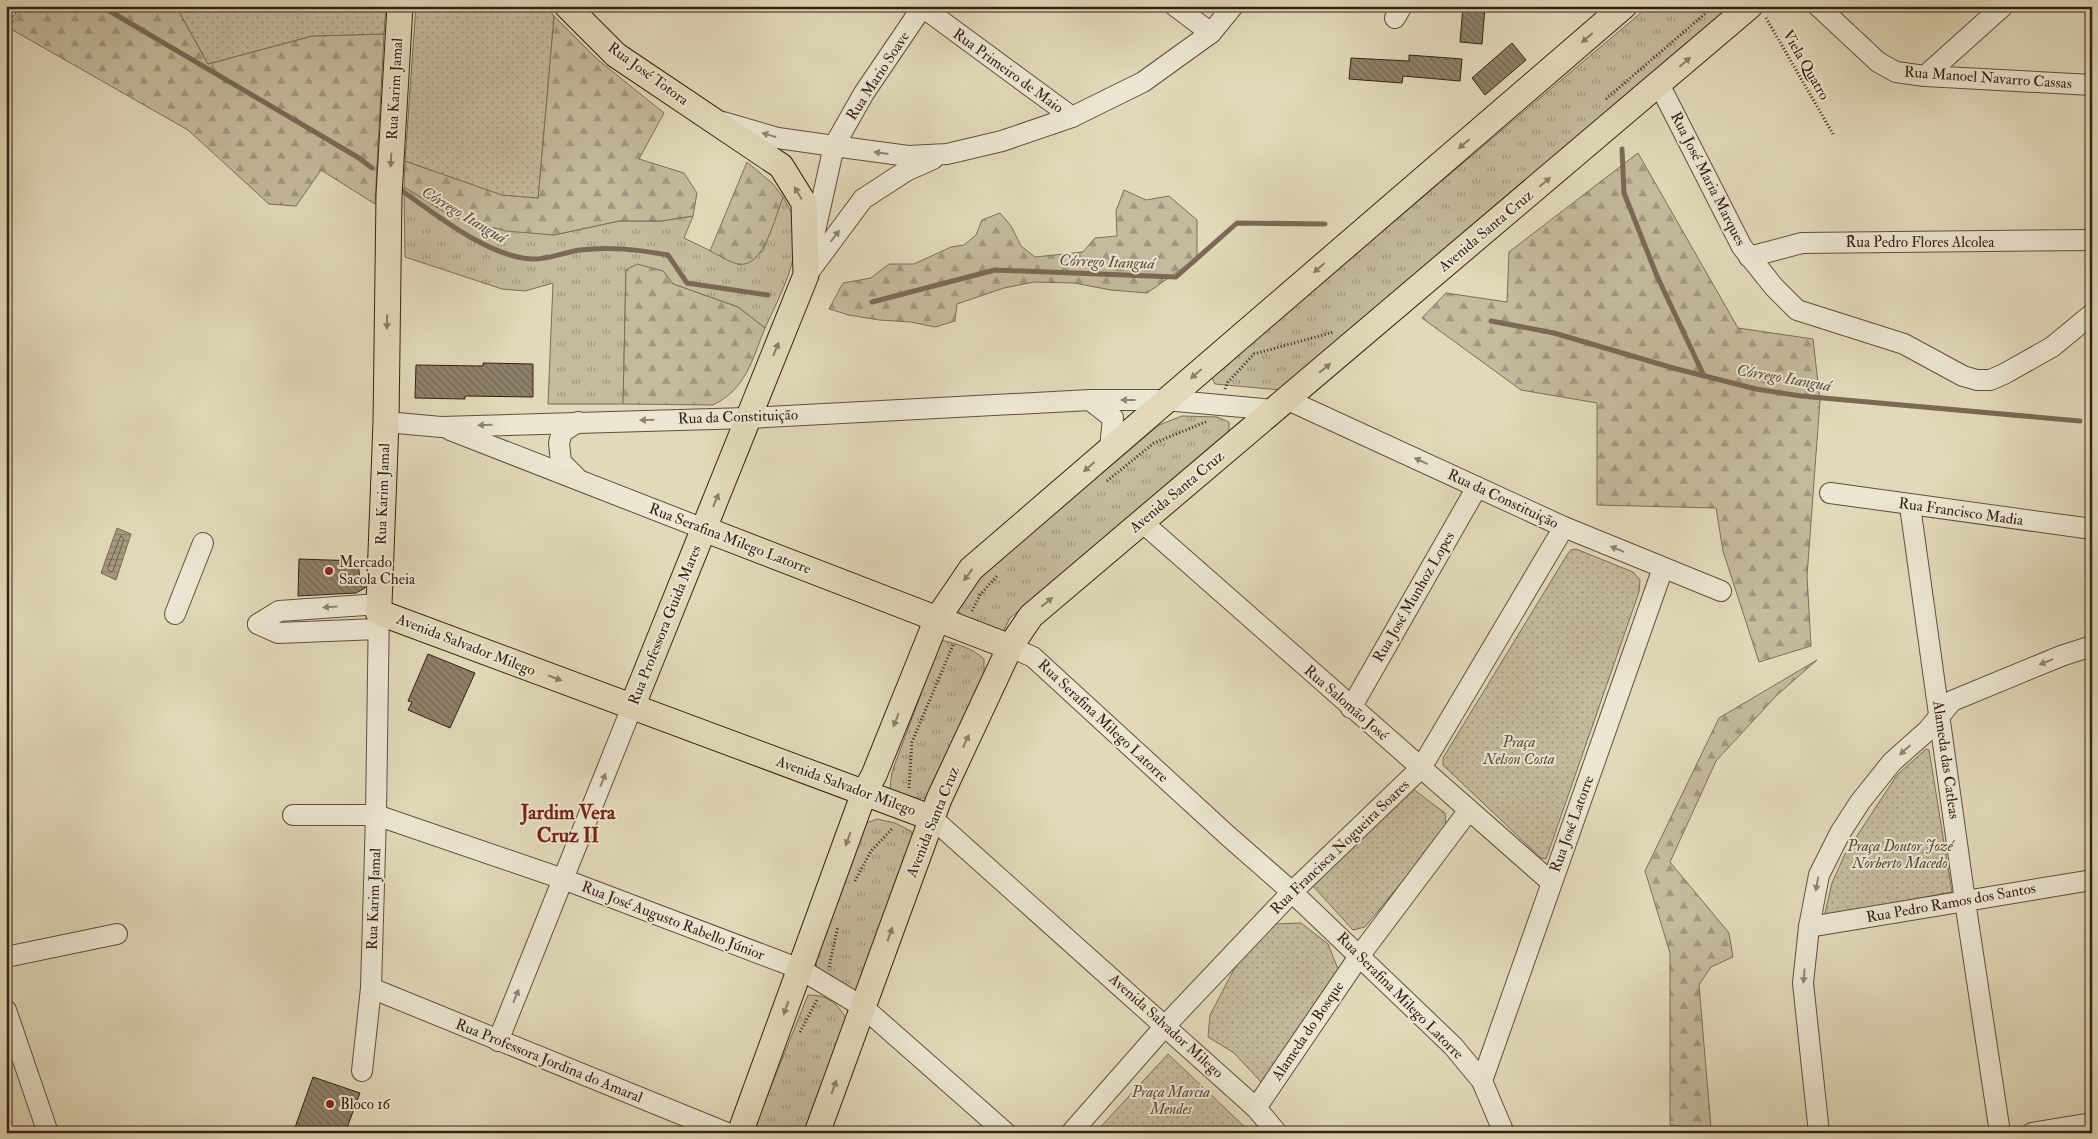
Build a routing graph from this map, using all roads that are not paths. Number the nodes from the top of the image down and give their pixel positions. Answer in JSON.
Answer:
{"nodes":[{"id":1,"x":400,"y":6,"type":"edge"},
{"id":2,"x":567,"y":6,"type":"edge"},
{"id":3,"x":1175,"y":6,"type":"edge"},
{"id":4,"x":1233,"y":6,"type":"edge"},
{"id":5,"x":1624,"y":6,"type":"edge"},
{"id":6,"x":1818,"y":6,"type":"edge"},
{"id":7,"x":2004,"y":6,"type":"edge"},
{"id":8,"x":922,"y":7,"type":"edge"},
{"id":9,"x":1758,"y":10,"type":"edge"},
{"id":10,"x":1211,"y":33,"type":"junction"},
{"id":11,"x":1924,"y":76,"type":"junction"},
{"id":12,"x":1659,"y":84,"type":"junction"},
{"id":13,"x":2092,"y":85,"type":"edge"},
{"id":14,"x":1072,"y":117,"type":"junction"},
{"id":15,"x":710,"y":118,"type":"junction"},
{"id":16,"x":834,"y":146,"type":"junction"},
{"id":17,"x":947,"y":154,"type":"junction"},
{"id":18,"x":2092,"y":240,"type":"edge"},
{"id":19,"x":1750,"y":257,"type":"junction"},
{"id":20,"x":806,"y":275,"type":"junction"},
{"id":21,"x":2091,"y":320,"type":"edge"},
{"id":22,"x":1090,"y":400,"type":"junction"},
{"id":23,"x":1165,"y":400,"type":"junction"},
{"id":24,"x":1281,"y":405,"type":"junction"},
{"id":25,"x":748,"y":418,"type":"junction"},
{"id":26,"x":386,"y":422,"type":"junction"},
{"id":27,"x":578,"y":422,"type":"junction"},
{"id":28,"x":441,"y":426,"type":"junction"},
{"id":29,"x":1110,"y":448,"type":"junction"},
{"id":30,"x":578,"y":480,"type":"junction"},
{"id":31,"x":1477,"y":487,"type":"junction"},
{"id":32,"x":1830,"y":493,"type":"dead end"},
{"id":33,"x":1910,"y":506,"type":"junction"},
{"id":34,"x":1142,"y":522,"type":"junction"},
{"id":35,"x":1564,"y":527,"type":"junction"},
{"id":36,"x":704,"y":529,"type":"junction"},
{"id":37,"x":2092,"y":529,"type":"edge"},
{"id":38,"x":203,"y":543,"type":"dead end"},
{"id":39,"x":1663,"y":568,"type":"junction"},
{"id":40,"x":1721,"y":591,"type":"dead end"},
{"id":41,"x":175,"y":614,"type":"dead end"},
{"id":42,"x":378,"y":615,"type":"junction"},
{"id":43,"x":937,"y":619,"type":"junction"},
{"id":44,"x":2092,"y":646,"type":"edge"},
{"id":45,"x":1010,"y":647,"type":"junction"},
{"id":46,"x":632,"y":707,"type":"junction"},
{"id":47,"x":1351,"y":708,"type":"junction"},
{"id":48,"x":1940,"y":715,"type":"junction"},
{"id":49,"x":1421,"y":768,"type":"junction"},
{"id":50,"x":864,"y":793,"type":"junction"},
{"id":51,"x":1469,"y":810,"type":"junction"},
{"id":52,"x":293,"y":815,"type":"dead end"},
{"id":53,"x":376,"y":815,"type":"junction"},
{"id":54,"x":932,"y":818,"type":"junction"},
{"id":55,"x":563,"y":879,"type":"junction"},
{"id":56,"x":2092,"y":880,"type":"edge"},
{"id":57,"x":1551,"y":882,"type":"junction"},
{"id":58,"x":1292,"y":892,"type":"junction"},
{"id":59,"x":1964,"y":901,"type":"junction"},
{"id":60,"x":1809,"y":927,"type":"junction"},
{"id":61,"x":117,"y":934,"type":"dead end"},
{"id":62,"x":1360,"y":955,"type":"junction"},
{"id":63,"x":6,"y":958,"type":"edge"},
{"id":64,"x":800,"y":969,"type":"junction"},
{"id":65,"x":371,"y":988,"type":"junction"},
{"id":66,"x":863,"y":1007,"type":"junction"},
{"id":67,"x":6,"y":1010,"type":"edge"},
{"id":68,"x":1165,"y":1026,"type":"junction"},
{"id":69,"x":498,"y":1041,"type":"junction"},
{"id":70,"x":11,"y":1042,"type":"edge"},
{"id":71,"x":362,"y":1071,"type":"dead end"},
{"id":72,"x":1482,"y":1080,"type":"junction"},
{"id":73,"x":1256,"y":1108,"type":"junction"},
{"id":74,"x":2092,"y":1123,"type":"edge"},
{"id":75,"x":48,"y":1133,"type":"edge"},
{"id":76,"x":727,"y":1133,"type":"edge"},
{"id":77,"x":740,"y":1133,"type":"edge"},
{"id":78,"x":817,"y":1133,"type":"edge"},
{"id":79,"x":1006,"y":1133,"type":"edge"},
{"id":80,"x":1071,"y":1133,"type":"edge"},
{"id":81,"x":1277,"y":1133,"type":"edge"},
{"id":82,"x":1504,"y":1133,"type":"edge"},
{"id":83,"x":1819,"y":1133,"type":"edge"},
{"id":84,"x":2000,"y":1133,"type":"edge"},
{"id":85,"x":2032,"y":1133,"type":"edge"}],
"edges":[{"from":1,"to":26,"type":"main road","name":"Rua Karim Jamal","one_way":true},
{"from":2,"to":15,"type":"main road","name":"Rua José Totora"},
{"from":3,"to":10,"type":"street"},
{"from":4,"to":10,"type":"street"},
{"from":5,"to":23,"type":"main road","one_way":true},
{"from":6,"to":11,"type":"street","name":"Rua Manoel Navarro Cassas"},
{"from":7,"to":11,"type":"street"},
{"from":8,"to":14,"type":"street","name":"Rua Primeiro de Maio"},
{"from":8,"to":16,"type":"street","name":"Rua Mario Soave"},
{"from":12,"to":9,"type":"main road","name":"Avenida Santa Cruz","one_way":true},
{"from":10,"to":14,"type":"street"},
{"from":11,"to":13,"type":"street","name":"Rua Manoel Navarro Cassas"},
{"from":12,"to":19,"type":"street","name":"Rua José Maria Marques"},
{"from":24,"to":12,"type":"main road","name":"Avenida Santa Cruz","one_way":true},
{"from":14,"to":17,"type":"street"},
{"from":16,"to":15,"type":"street","name":"Rua José Totora","one_way":true},
{"from":20,"to":15,"type":"main road","name":"Rua José Totora","one_way":true},
{"from":17,"to":16,"type":"street","name":"Rua José Totora","one_way":true},
{"from":16,"to":20,"type":"street","name":"Rua Professora Guida Mares"},
{"from":20,"to":17,"type":"street","one_way":true},
{"from":18,"to":19,"type":"street","name":"Rua Pedro Flores Alcolea"},
{"from":19,"to":21,"type":"street","name":"Rua José Maria Marques"},
{"from":25,"to":20,"type":"main road","name":"Rua Professora Guida Mares","one_way":true},
{"from":23,"to":22,"type":"street","name":"Rua da Constituição","one_way":true},
{"from":22,"to":25,"type":"street","name":"Rua da Constituição"},
{"from":22,"to":29,"type":"street"},
{"from":23,"to":24,"type":"street","name":"Rua da Constituição"},
{"from":23,"to":29,"type":"main road"},
{"from":31,"to":24,"type":"street","name":"Rua da Constituição","one_way":true},
{"from":24,"to":34,"type":"main road","name":"Avenida Santa Cruz"},
{"from":25,"to":27,"type":"street","name":"Rua da Constituição","one_way":true},
{"from":36,"to":25,"type":"main road","name":"Rua Professora Guida Mares","one_way":true},
{"from":26,"to":28,"type":"street","name":"Rua da Constituição"},
{"from":26,"to":42,"type":"main road","name":"Rua Karim Jamal"},
{"from":27,"to":28,"type":"street","name":"Rua da Constituição","one_way":true},
{"from":27,"to":30,"type":"street"},
{"from":28,"to":30,"type":"street","name":"Rua Serafina Milego Latorre"},
{"from":29,"to":43,"type":"main road","one_way":true},
{"from":30,"to":36,"type":"street","name":"Rua Serafina Milego Latorre"},
{"from":31,"to":35,"type":"street","name":"Rua da Constituição"},
{"from":31,"to":47,"type":"street","name":"Rua José Munhoz Lopes"},
{"from":32,"to":33,"type":"street","name":"Rua Francisco Madia"},
{"from":33,"to":37,"type":"street","name":"Rua Francisco Madia"},
{"from":33,"to":48,"type":"street","name":"Alameda das Catleas"},
{"from":45,"to":34,"type":"main road","name":"Avenida Santa Cruz","one_way":true},
{"from":34,"to":47,"type":"street","name":"Rua Salomão José"},
{"from":39,"to":35,"type":"street","name":"Rua da Constituição","one_way":true},
{"from":35,"to":49,"type":"street","name":"Rua Francisca Nogueira Soares"},
{"from":36,"to":43,"type":"main road","name":"Rua Serafina Milego Latorre"},
{"from":36,"to":46,"type":"main road","name":"Rua Professora Guida Mares"},
{"from":38,"to":41,"type":"street"},
{"from":39,"to":40,"type":"street","name":"Rua da Constituição"},
{"from":39,"to":57,"type":"street","name":"Rua José Latorre"},
{"from":42,"to":46,"type":"main road","name":"Avenida Salvador Milego","one_way":true},
{"from":42,"to":53,"type":"street","name":"Rua Karim Jamal"},
{"from":43,"to":45,"type":"main road","name":"Rua Serafina Milego Latorre"},
{"from":43,"to":50,"type":"main road","one_way":true},
{"from":44,"to":48,"type":"street","one_way":true},
{"from":54,"to":45,"type":"main road","name":"Avenida Santa Cruz","one_way":true},
{"from":45,"to":58,"type":"street","name":"Rua Serafina Milego Latorre"},
{"from":46,"to":50,"type":"main road","name":"Avenida Salvador Milego"},
{"from":55,"to":46,"type":"street","name":"Rua Professora Guida Mares","one_way":true},
{"from":47,"to":49,"type":"street","name":"Rua Salomão José"},
{"from":48,"to":59,"type":"street","name":"Alameda das Catleas"},
{"from":48,"to":60,"type":"street","one_way":true},
{"from":49,"to":51,"type":"street","name":"Rua Salomão José"},
{"from":49,"to":58,"type":"street","name":"Rua Francisca Nogueira Soares"},
{"from":50,"to":54,"type":"main road","name":"Avenida Salvador Milego"},
{"from":50,"to":64,"type":"main road","one_way":true},
{"from":51,"to":57,"type":"street","name":"Rua Salomão José"},
{"from":51,"to":62,"type":"street","name":"Alameda do Bosque"},
{"from":52,"to":53,"type":"street","name":"Rua José Augusto Rabello Júnior"},
{"from":53,"to":55,"type":"street","name":"Rua José Augusto Rabello Júnior"},
{"from":53,"to":65,"type":"street","name":"Rua Karim Jamal"},
{"from":66,"to":54,"type":"main road","name":"Avenida Santa Cruz","one_way":true},
{"from":54,"to":68,"type":"street","name":"Avenida Salvador Milego"},
{"from":55,"to":64,"type":"street","name":"Rua José Augusto Rabello Júnior"},
{"from":69,"to":55,"type":"street","name":"Rua Professora Guida Mares","one_way":true},
{"from":56,"to":59,"type":"street","name":"Rua Pedro Ramos dos Santos"},
{"from":57,"to":72,"type":"street","name":"Rua José Latorre"},
{"from":58,"to":62,"type":"street","name":"Rua Serafina Milego Latorre"},
{"from":58,"to":68,"type":"street","name":"Rua Francisca Nogueira Soares"},
{"from":59,"to":60,"type":"street","name":"Rua Pedro Ramos dos Santos"},
{"from":59,"to":84,"type":"street","name":"Alameda das Catleas"},
{"from":60,"to":83,"type":"street","one_way":true},
{"from":61,"to":63,"type":"street"},
{"from":62,"to":72,"type":"street","name":"Rua Serafina Milego Latorre"},
{"from":62,"to":73,"type":"street","name":"Alameda do Bosque"},
{"from":64,"to":66,"type":"street","name":"Rua José Augusto Rabello Júnior"},
{"from":64,"to":77,"type":"main road","one_way":true},
{"from":65,"to":69,"type":"street","name":"Rua Professora Jordina do Amaral"},
{"from":65,"to":71,"type":"street","name":"Rua Karim Jamal"},
{"from":78,"to":66,"type":"main road","name":"Avenida Santa Cruz","one_way":true},
{"from":66,"to":79,"type":"street","name":"Rua José Augusto Rabello Júnior"},
{"from":67,"to":70,"type":"street"},
{"from":68,"to":73,"type":"street","name":"Avenida Salvador Milego"},
{"from":68,"to":80,"type":"street","name":"Rua Francisca Nogueira Soares"},
{"from":69,"to":76,"type":"street","name":"Rua Professora Jordina do Amaral"},
{"from":70,"to":75,"type":"street"},
{"from":72,"to":82,"type":"street","name":"Rua Serafina Milego Latorre"},
{"from":73,"to":81,"type":"street","name":"Avenida Salvador Milego"},
{"from":74,"to":85,"type":"street"}]}
